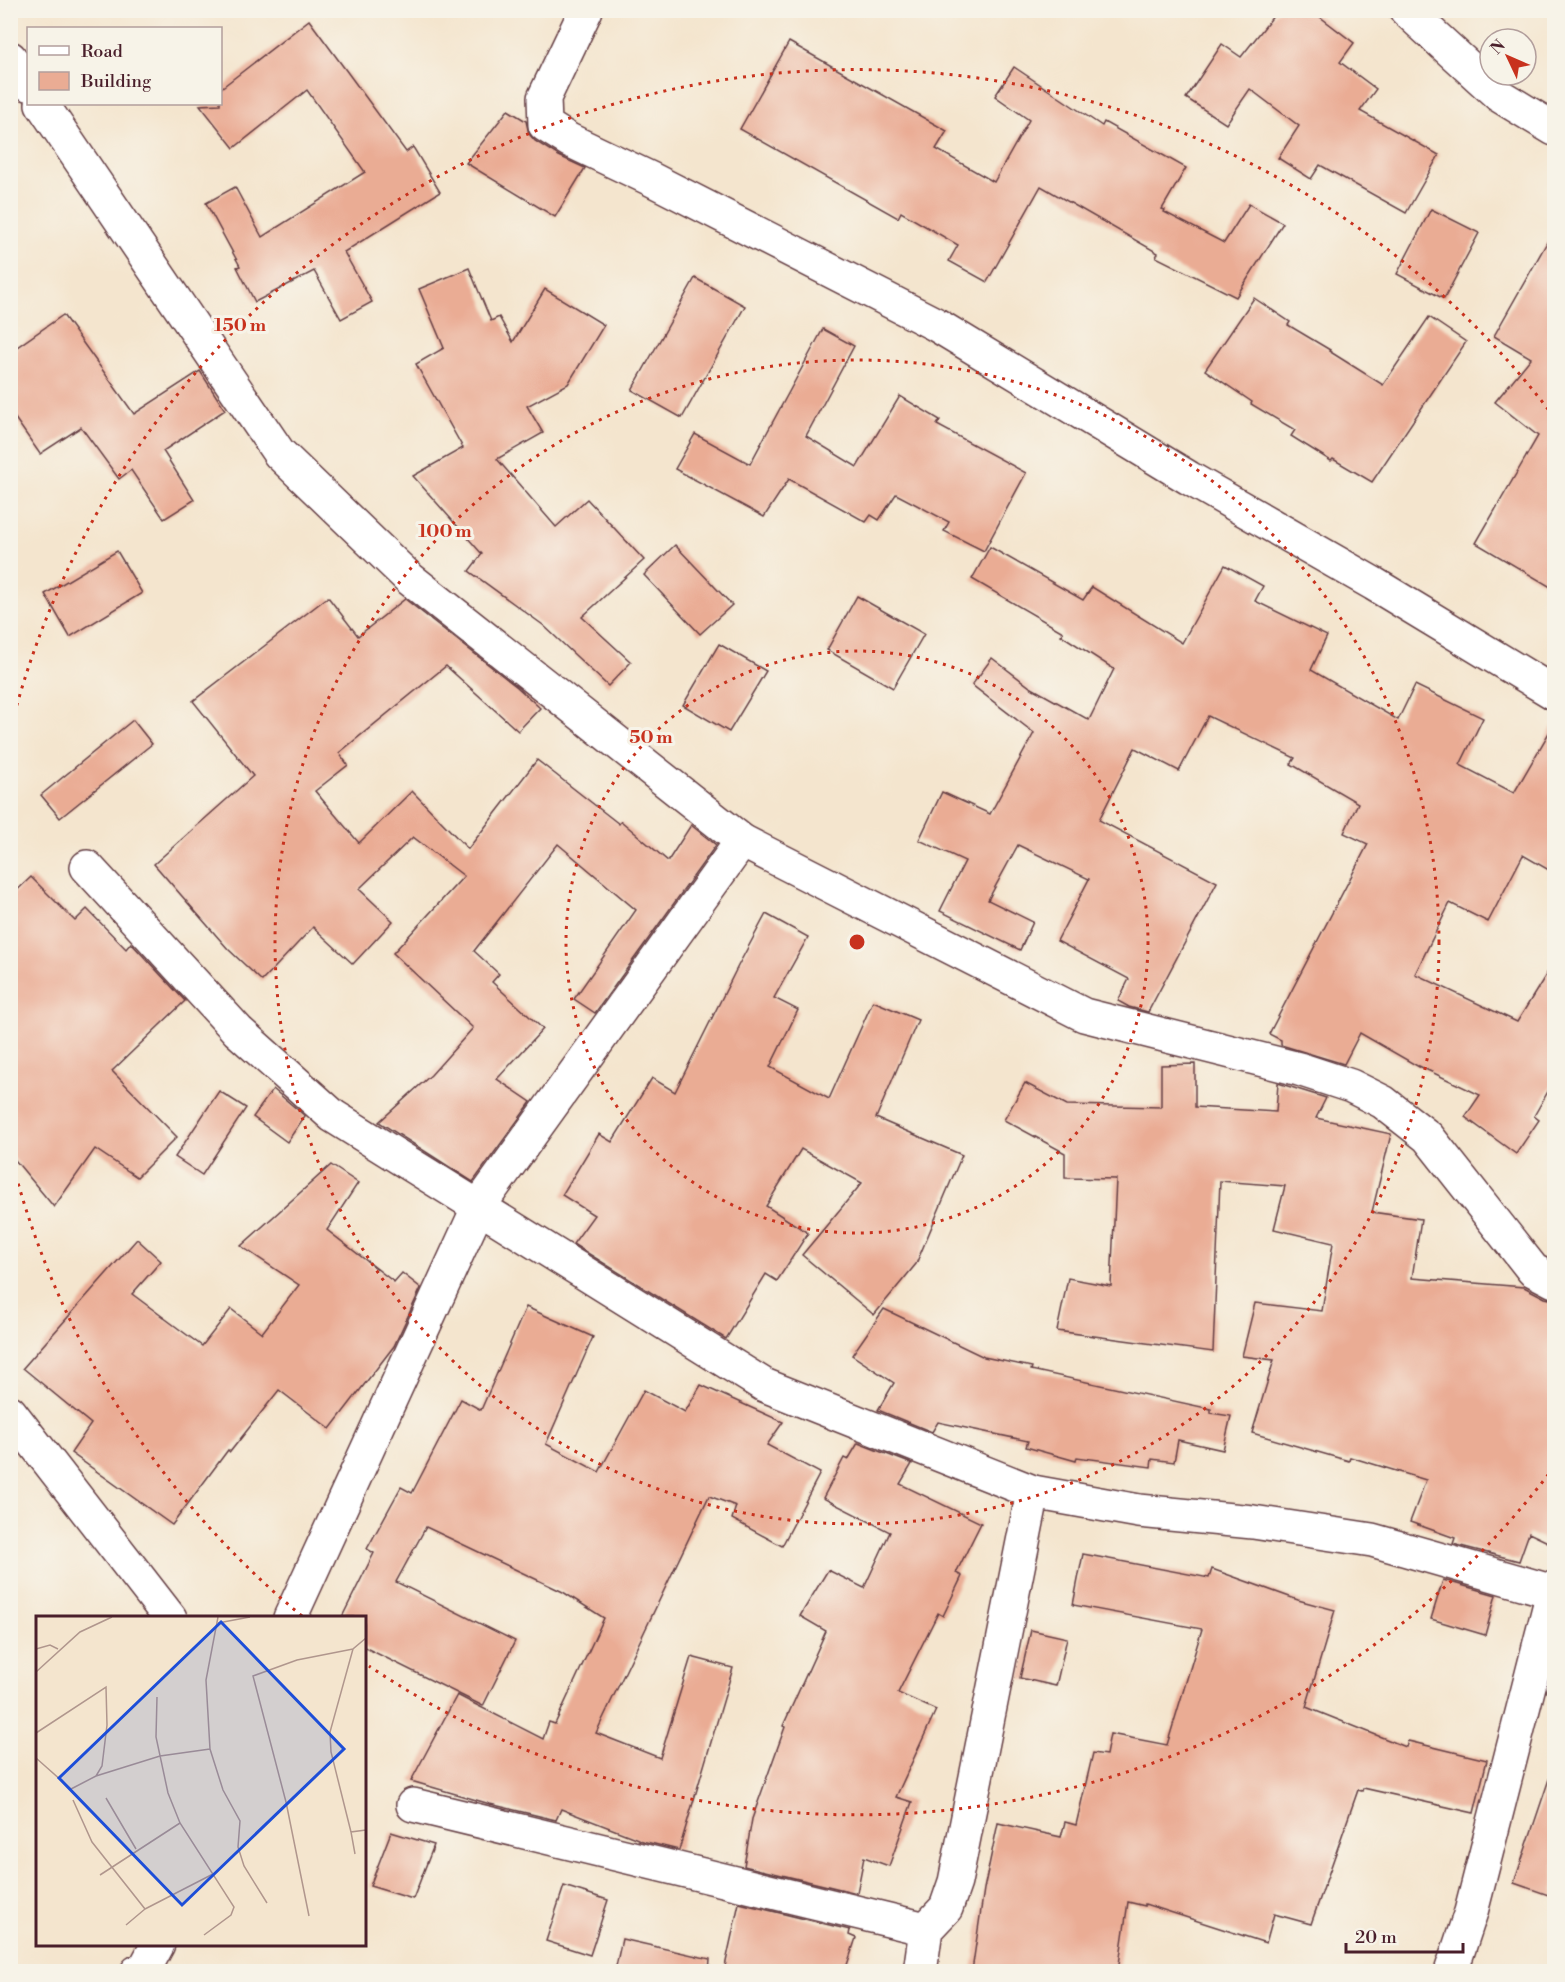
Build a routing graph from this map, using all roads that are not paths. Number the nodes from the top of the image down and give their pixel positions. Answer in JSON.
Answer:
{"nodes":[{"id":1,"x":586,"y":10,"type":"edge"},
{"id":2,"x":1406,"y":10,"type":"edge"},
{"id":3,"x":10,"y":58,"type":"edge"},
{"id":4,"x":27,"y":83,"type":"edge"},
{"id":5,"x":43,"y":105,"type":"edge"},
{"id":6,"x":1554,"y":129,"type":"edge"},
{"id":7,"x":1554,"y":693,"type":"edge"},
{"id":8,"x":742,"y":841,"type":"junction"},
{"id":9,"x":87,"y":867,"type":"dead end"},
{"id":10,"x":479,"y":1206,"type":"junction"},
{"id":11,"x":1554,"y":1281,"type":"edge"},
{"id":12,"x":10,"y":1412,"type":"edge"},
{"id":13,"x":1033,"y":1492,"type":"junction"},
{"id":14,"x":1554,"y":1592,"type":"edge"},
{"id":15,"x":169,"y":1616,"type":"edge"},
{"id":16,"x":290,"y":1616,"type":"edge"},
{"id":17,"x":413,"y":1805,"type":"dead end"},
{"id":18,"x":926,"y":1929,"type":"junction"},
{"id":19,"x":157,"y":1946,"type":"edge"},
{"id":20,"x":137,"y":1971,"type":"edge"},
{"id":21,"x":920,"y":1971,"type":"edge"},
{"id":22,"x":1451,"y":1971,"type":"edge"}],
"edges":[{"from":1,"to":7,"type":"street"},
{"from":2,"to":6,"type":"street"},
{"from":3,"to":4,"type":"street"},
{"from":5,"to":8,"type":"street"},
{"from":8,"to":10,"type":"street"},
{"from":8,"to":11,"type":"street"},
{"from":9,"to":10,"type":"street"},
{"from":10,"to":13,"type":"street"},
{"from":10,"to":16,"type":"street"},
{"from":12,"to":15,"type":"street"},
{"from":13,"to":14,"type":"street"},
{"from":13,"to":18,"type":"street"},
{"from":14,"to":22,"type":"street"},
{"from":17,"to":18,"type":"street"},
{"from":18,"to":21,"type":"street"},
{"from":19,"to":20,"type":"street"}]}
